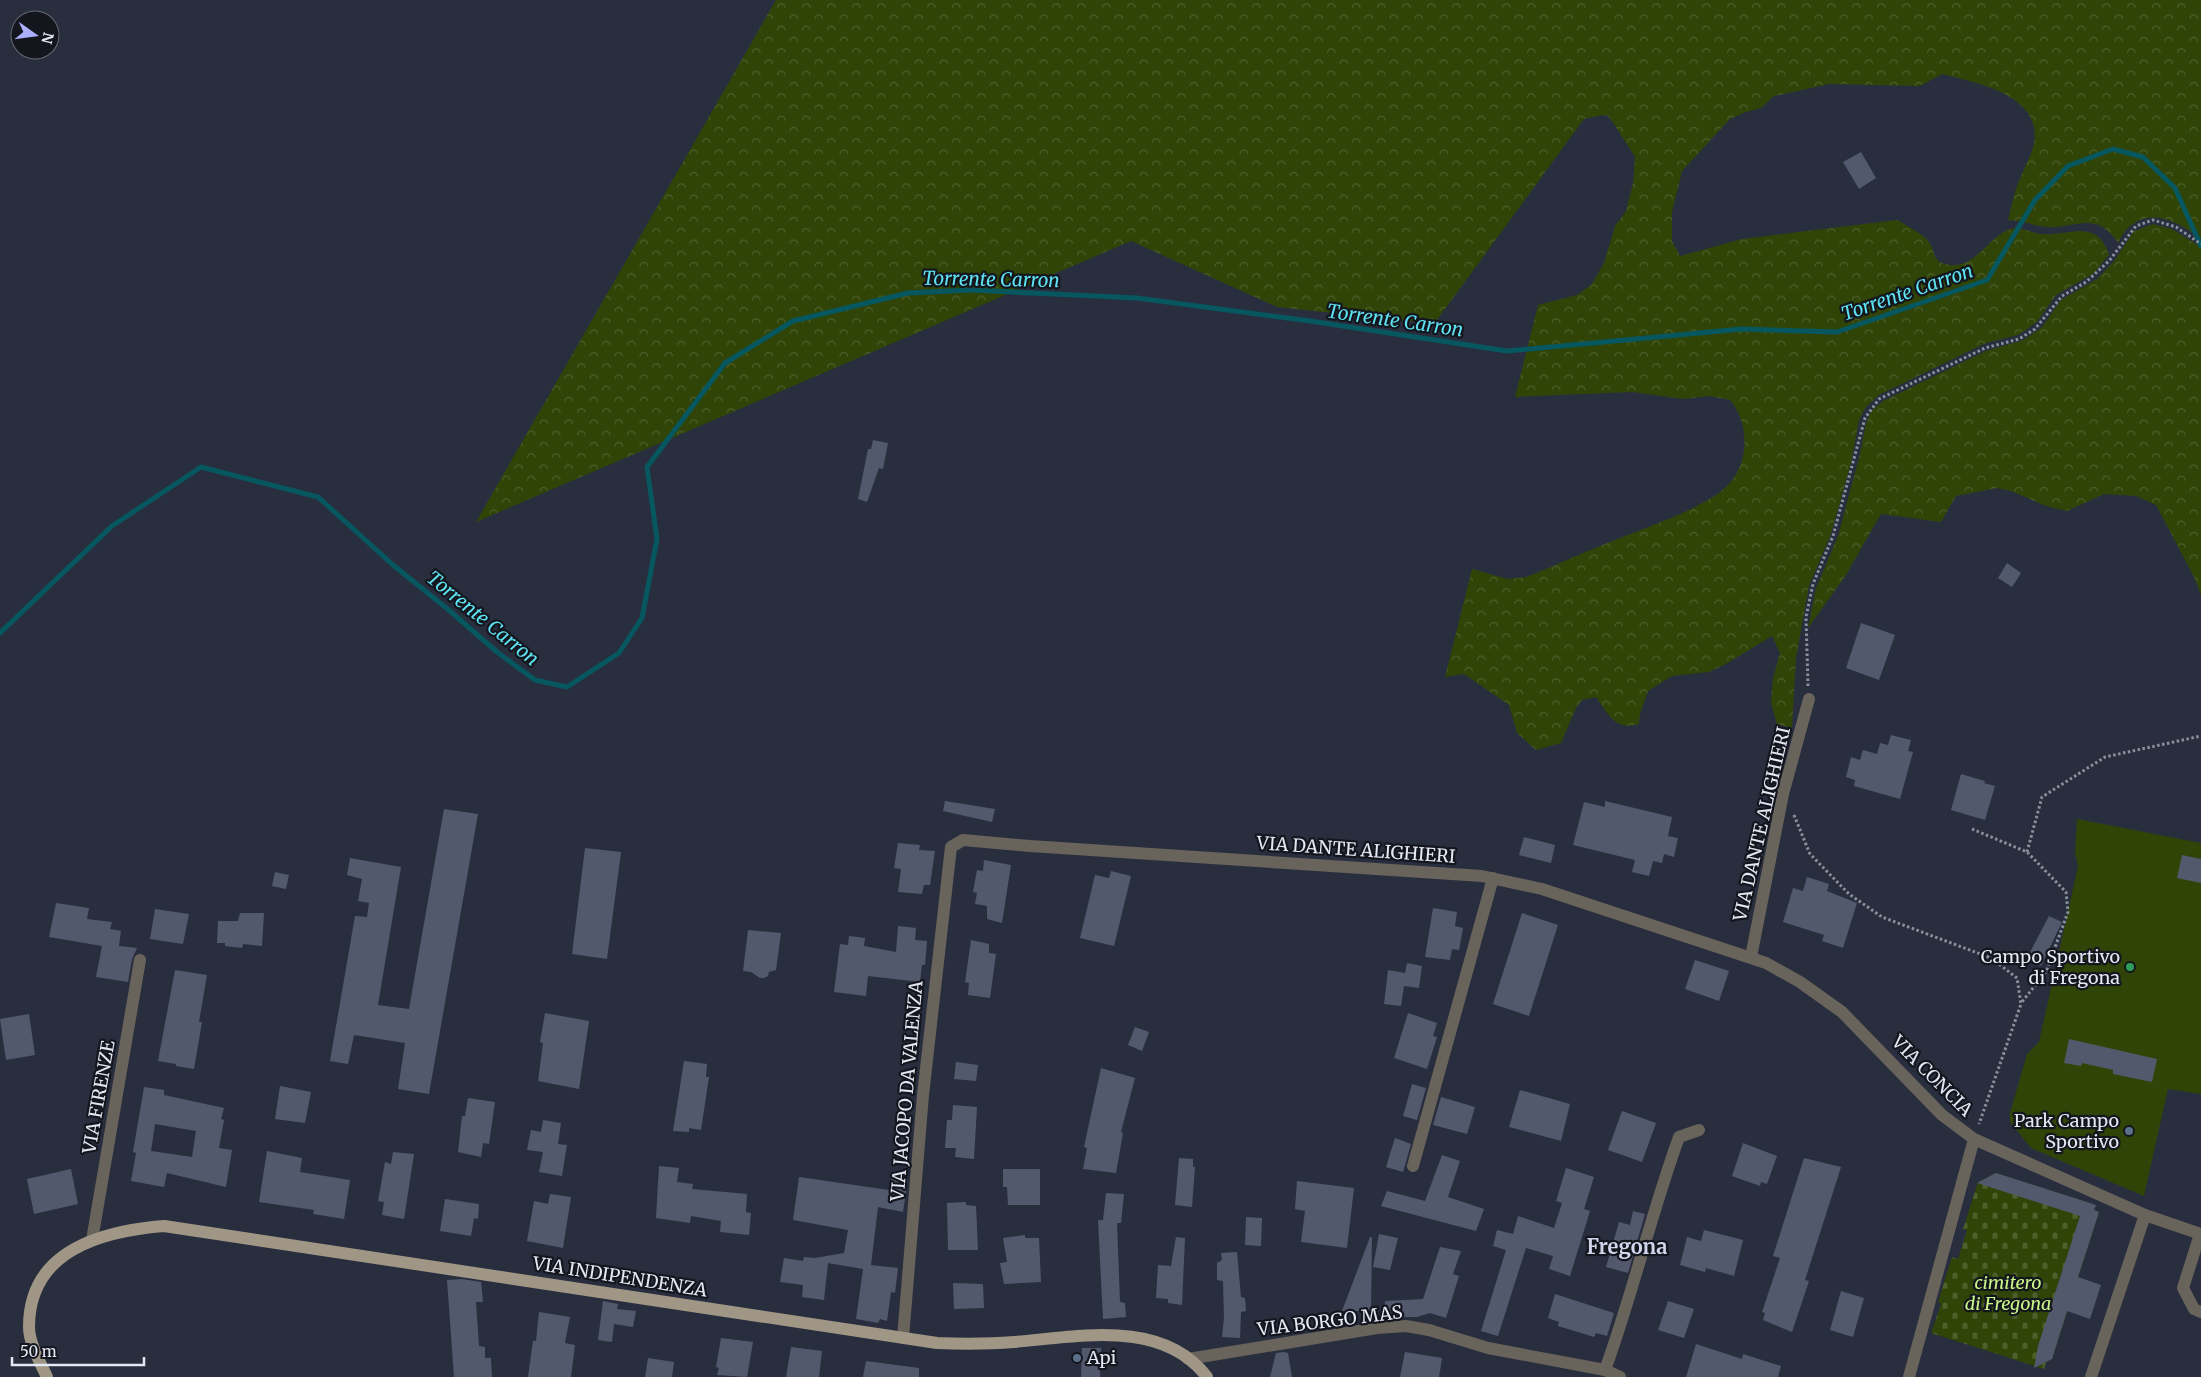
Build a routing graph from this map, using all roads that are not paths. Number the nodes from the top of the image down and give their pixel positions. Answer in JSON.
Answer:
{"nodes":[{"id":1,"x":1809,"y":700,"type":"road end"},
{"id":2,"x":951,"y":847,"type":"joint"},
{"id":3,"x":1494,"y":878,"type":"junction"},
{"id":4,"x":1750,"y":957,"type":"junction"},
{"id":5,"x":140,"y":960,"type":"dead end"},
{"id":6,"x":1766,"y":963,"type":"joint"},
{"id":7,"x":1699,"y":1130,"type":"dead end"},
{"id":8,"x":1974,"y":1139,"type":"junction"},
{"id":9,"x":1413,"y":1166,"type":"dead end"},
{"id":10,"x":2145,"y":1215,"type":"junction"},
{"id":11,"x":2201,"y":1234,"type":"edge"},
{"id":12,"x":92,"y":1240,"type":"junction"},
{"id":13,"x":2201,"y":1312,"type":"edge"},
{"id":14,"x":903,"y":1338,"type":"junction"},
{"id":15,"x":1188,"y":1359,"type":"junction"},
{"id":16,"x":1605,"y":1370,"type":"junction"},
{"id":17,"x":47,"y":1377,"type":"edge"},
{"id":18,"x":1207,"y":1377,"type":"edge"},
{"id":19,"x":1620,"y":1377,"type":"edge"},
{"id":20,"x":1909,"y":1377,"type":"edge"},
{"id":21,"x":2091,"y":1377,"type":"edge"}],
"edges":[{"from":1,"to":4,"type":"street","name":"VIA DANTE ALIGHIERI"},
{"from":2,"to":3,"type":"street","name":"VIA DANTE ALIGHIERI"},
{"from":2,"to":14,"type":"street","name":"VIA JACOPO DA VALENZA"},
{"from":3,"to":4,"type":"street","name":"VIA DANTE ALIGHIERI"},
{"from":3,"to":9,"type":"street"},
{"from":4,"to":6,"type":"street","name":"VIA DANTE ALIGHIERI"},
{"from":5,"to":12,"type":"street","name":"VIA FIRENZE"},
{"from":6,"to":8,"type":"street","name":"VIA CONCIA"},
{"from":7,"to":16,"type":"street"},
{"from":8,"to":10,"type":"street","name":"VIA CONCIA"},
{"from":8,"to":20,"type":"street"},
{"from":10,"to":11,"type":"street","name":"VIA CONCIA"},
{"from":10,"to":21,"type":"street"},
{"from":11,"to":13,"type":"street","name":"VIA CONCIA"},
{"from":12,"to":14,"type":"main road","name":"VIA INDIPENDENZA"},
{"from":12,"to":17,"type":"main road","name":"VIA INDIPENDENZA"},
{"from":14,"to":15,"type":"main road","name":"VIA INDIPENDENZA"},
{"from":15,"to":16,"type":"street","name":"VIA BORGO MAS"},
{"from":15,"to":18,"type":"main road","name":"VIA INDIPENDENZA"},
{"from":16,"to":19,"type":"street","name":"VIA BORGO MAS"}]}
